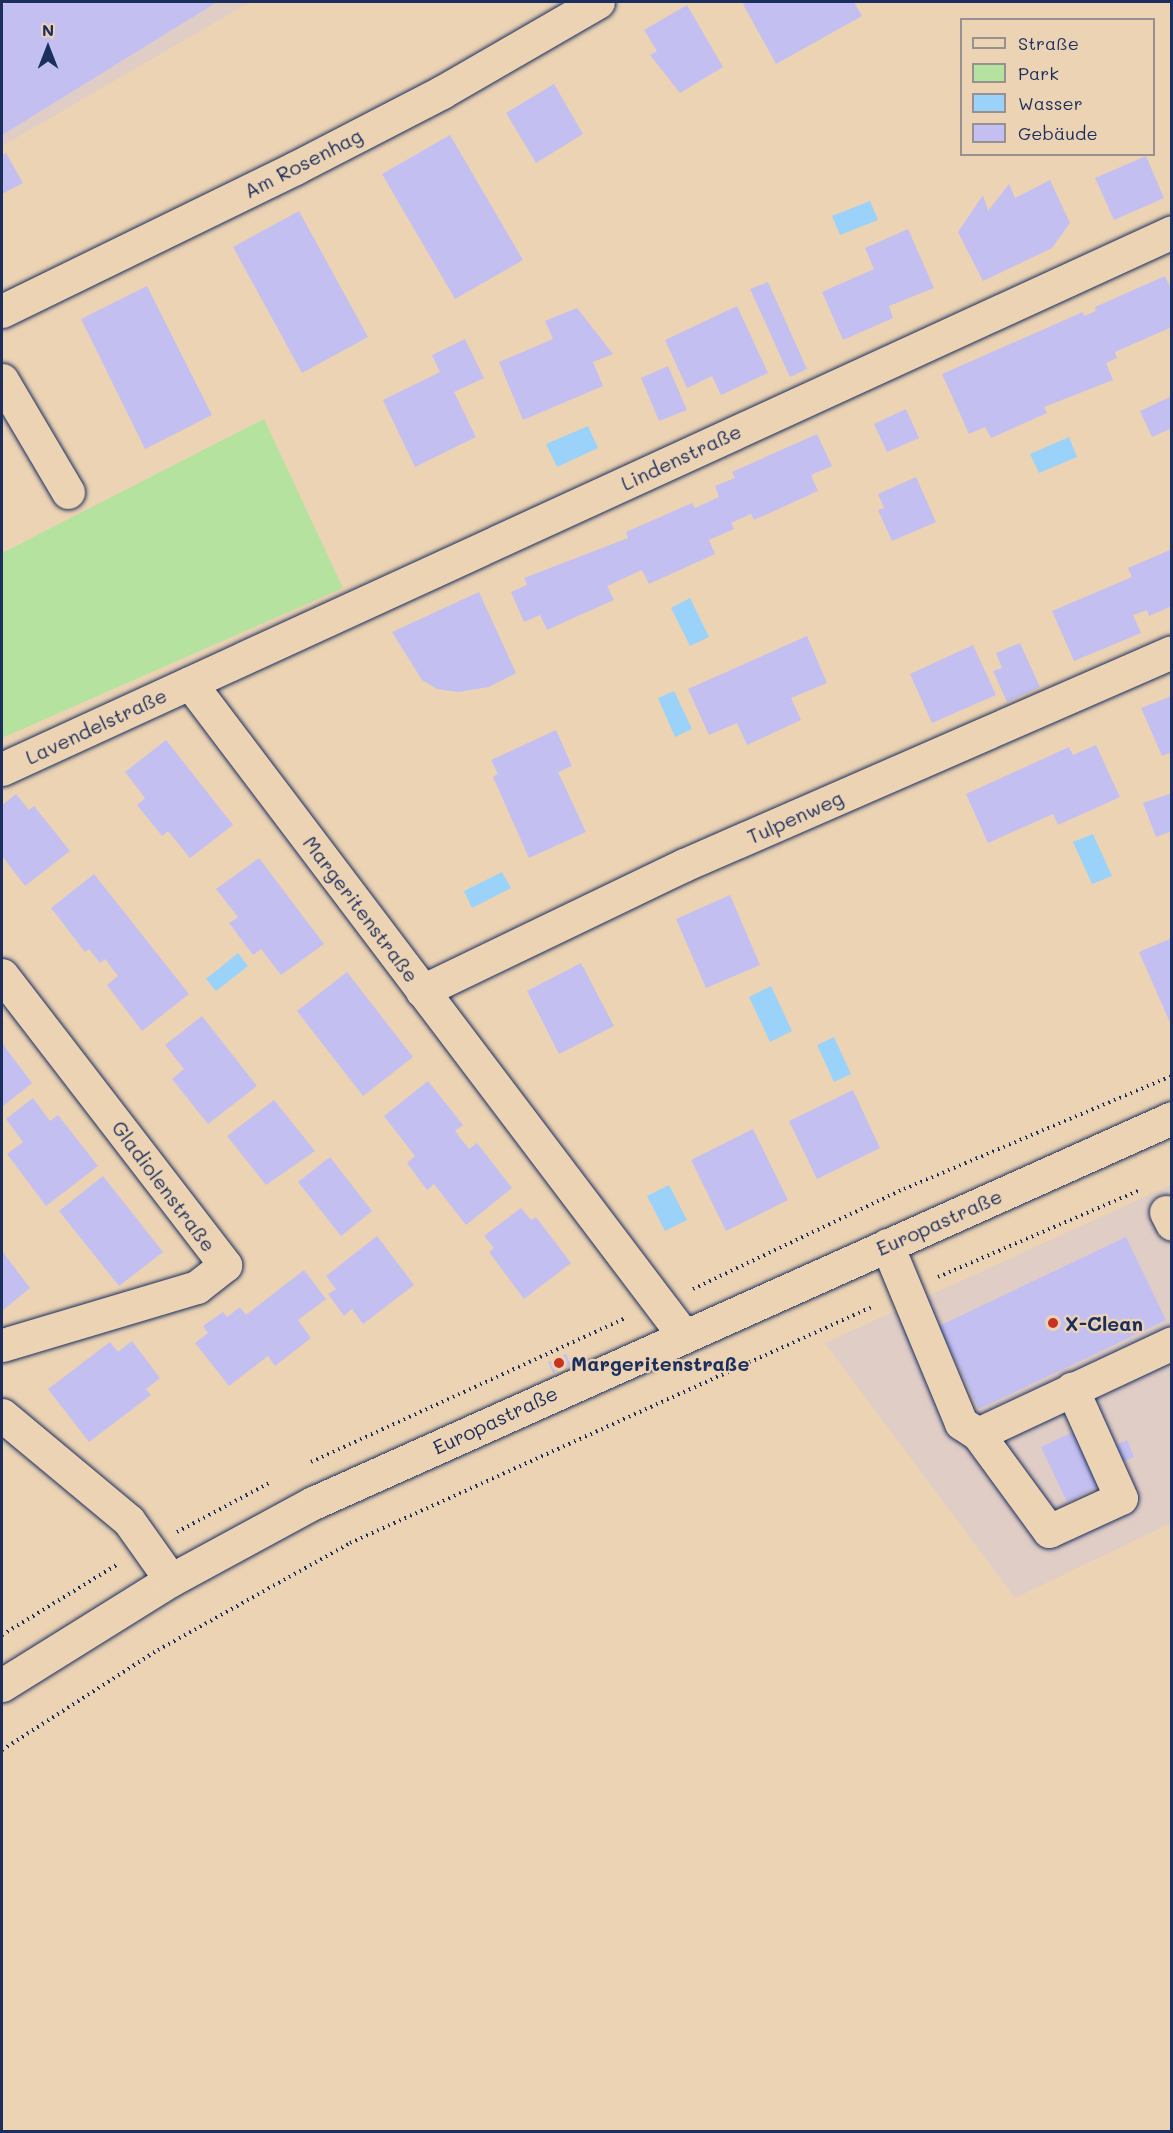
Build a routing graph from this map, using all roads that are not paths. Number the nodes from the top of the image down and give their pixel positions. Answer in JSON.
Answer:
{"nodes":[{"id":1,"x":598,"y":2,"type":"edge"},
{"id":2,"x":1172,"y":232,"type":"edge"},
{"id":3,"x":2,"y":311,"type":"edge"},
{"id":4,"x":2,"y":380,"type":"edge"},
{"id":5,"x":68,"y":492,"type":"dead end"},
{"id":6,"x":1172,"y":652,"type":"edge"},
{"id":7,"x":190,"y":683,"type":"junction"},
{"id":8,"x":2,"y":769,"type":"edge"},
{"id":9,"x":2,"y":975,"type":"edge"},
{"id":10,"x":422,"y":991,"type":"junction"},
{"id":11,"x":1172,"y":1118,"type":"edge"},
{"id":12,"x":886,"y":1245,"type":"junction"},
{"id":13,"x":684,"y":1336,"type":"junction"},
{"id":14,"x":1172,"y":1343,"type":"edge"},
{"id":15,"x":2,"y":1345,"type":"edge"},
{"id":16,"x":1072,"y":1389,"type":"junction"},
{"id":17,"x":2,"y":1415,"type":"edge"},
{"id":18,"x":978,"y":1434,"type":"junction"},
{"id":19,"x":171,"y":1580,"type":"junction"},
{"id":20,"x":2,"y":1685,"type":"edge"}],
"edges":[{"from":1,"to":3,"type":"street","name":"Am Rosenhag"},
{"from":2,"to":7,"type":"street","name":"Lindenstraße"},
{"from":4,"to":5,"type":"street"},
{"from":6,"to":10,"type":"street","name":"Tulpenweg"},
{"from":7,"to":8,"type":"street","name":"Lavendelstraße"},
{"from":7,"to":10,"type":"street","name":"Margeritenstraße"},
{"from":9,"to":15,"type":"street","name":"Gladiolenstraße"},
{"from":10,"to":13,"type":"street","name":"Margeritenstraße"},
{"from":11,"to":12,"type":"street","name":"Europastraße"},
{"from":12,"to":13,"type":"street","name":"Europastraße"},
{"from":12,"to":18,"type":"street"},
{"from":13,"to":19,"type":"street","name":"Europastraße"},
{"from":14,"to":16,"type":"street"},
{"from":16,"to":18,"type":"street"},
{"from":16,"to":18,"type":"street"},
{"from":17,"to":19,"type":"street"},
{"from":19,"to":20,"type":"street","name":"Europastraße"}]}
